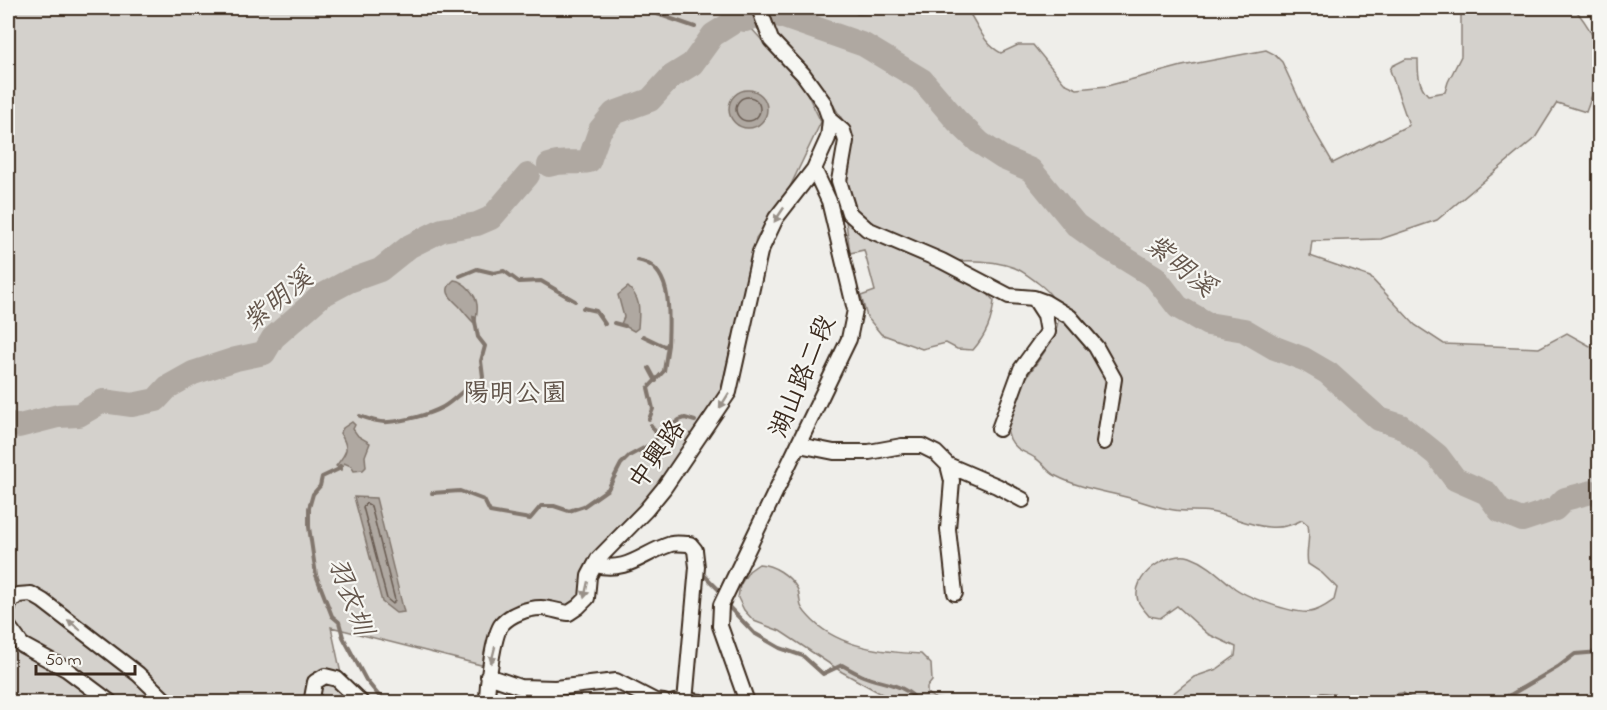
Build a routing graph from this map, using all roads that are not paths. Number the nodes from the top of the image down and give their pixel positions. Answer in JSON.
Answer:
{"nodes":[{"id":1,"x":759,"y":8,"type":"edge"},
{"id":2,"x":830,"y":120,"type":"junction"},
{"id":3,"x":814,"y":169,"type":"junction"},
{"id":4,"x":1034,"y":298,"type":"junction"},
{"id":5,"x":999,"y":429,"type":"dead end"},
{"id":6,"x":1104,"y":442,"type":"dead end"},
{"id":7,"x":799,"y":445,"type":"junction"},
{"id":8,"x":948,"y":465,"type":"junction"},
{"id":9,"x":1023,"y":500,"type":"dead end"},
{"id":10,"x":595,"y":565,"type":"junction"},
{"id":11,"x":955,"y":592,"type":"dead end"},
{"id":12,"x":8,"y":608,"type":"edge"},
{"id":13,"x":8,"y":626,"type":"edge"},
{"id":14,"x":488,"y":676,"type":"junction"},
{"id":15,"x":110,"y":702,"type":"edge"},
{"id":16,"x":167,"y":702,"type":"edge"},
{"id":17,"x":315,"y":702,"type":"edge"},
{"id":18,"x":361,"y":702,"type":"edge"},
{"id":19,"x":487,"y":702,"type":"edge"},
{"id":20,"x":664,"y":702,"type":"edge"},
{"id":21,"x":681,"y":702,"type":"edge"},
{"id":22,"x":701,"y":702,"type":"edge"},
{"id":23,"x":747,"y":702,"type":"edge"}],
"edges":[{"from":1,"to":2,"type":"street"},
{"from":2,"to":3,"type":"street"},
{"from":2,"to":4,"type":"street"},
{"from":3,"to":7,"type":"street","name":"湖山路二段"},
{"from":3,"to":10,"type":"street","name":"中興路","one_way":true},
{"from":4,"to":5,"type":"street"},
{"from":4,"to":6,"type":"street"},
{"from":7,"to":8,"type":"street"},
{"from":7,"to":23,"type":"street","name":"湖山路二段"},
{"from":8,"to":9,"type":"street"},
{"from":8,"to":11,"type":"street"},
{"from":10,"to":14,"type":"street","name":"中興路","one_way":true},
{"from":10,"to":21,"type":"street"},
{"from":16,"to":12,"type":"street","one_way":true},
{"from":13,"to":15,"type":"street"},
{"from":14,"to":19,"type":"street","name":"中興路"},
{"from":14,"to":20,"type":"street"},
{"from":17,"to":18,"type":"street"},
{"from":21,"to":22,"type":"street"}]}
